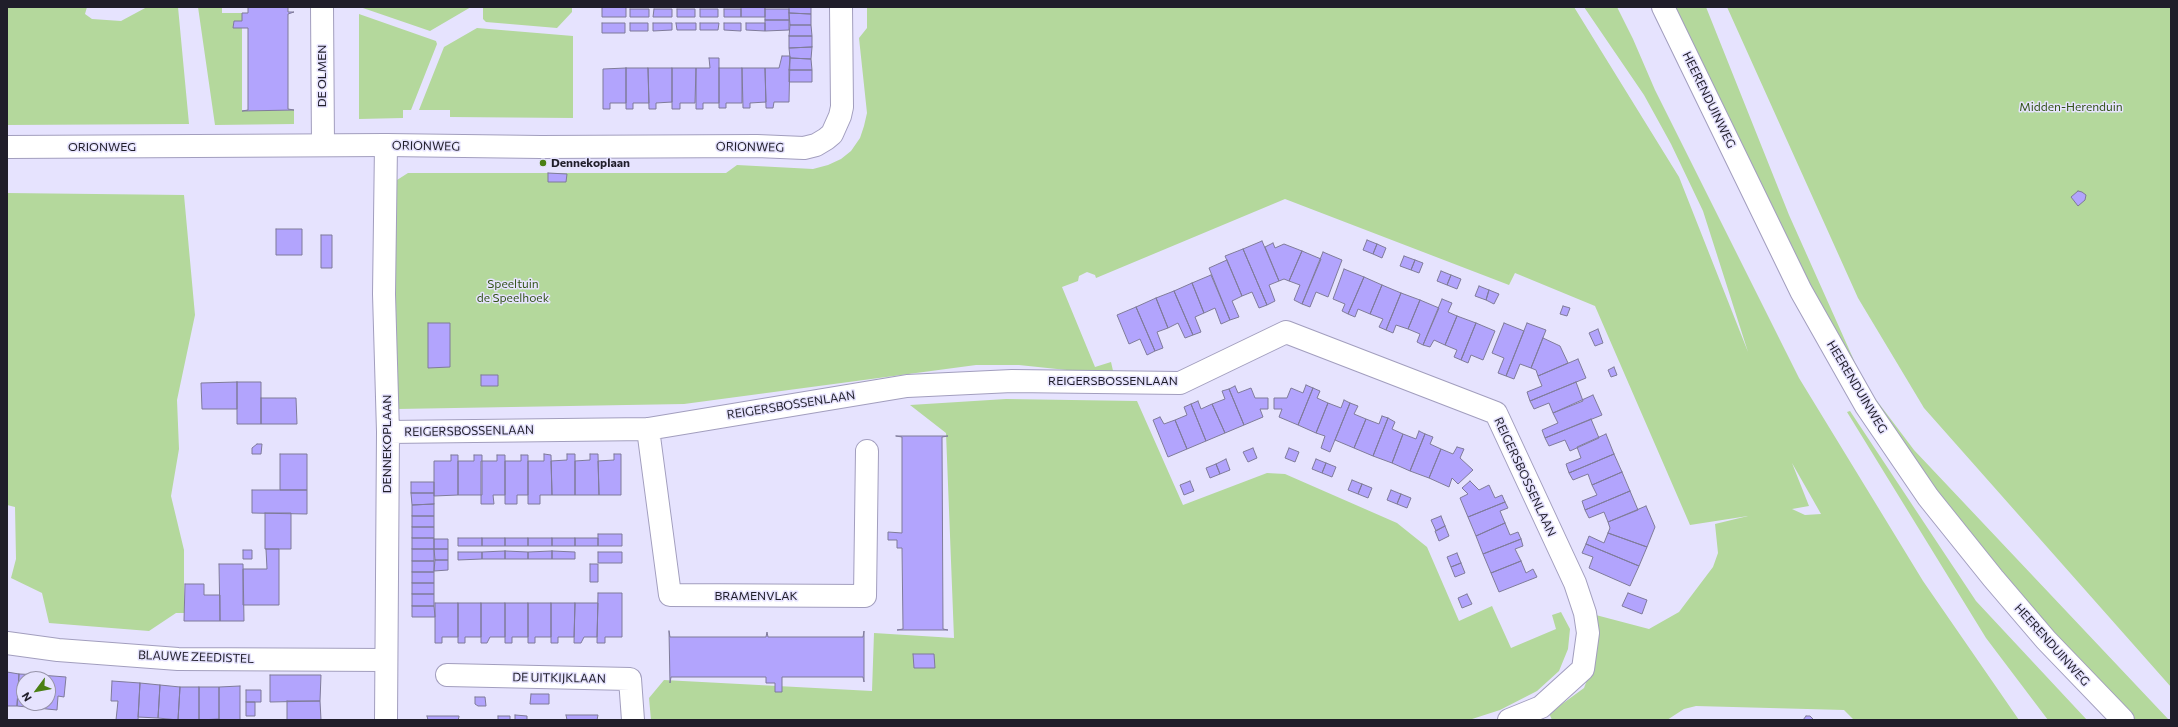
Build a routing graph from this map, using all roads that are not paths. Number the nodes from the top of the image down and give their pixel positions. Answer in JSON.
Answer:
{"nodes":[{"id":1,"x":322,"y":7,"type":"edge"},
{"id":2,"x":841,"y":7,"type":"edge"},
{"id":3,"x":1663,"y":7,"type":"edge"},
{"id":4,"x":323,"y":145,"type":"junction"},
{"id":5,"x":386,"y":145,"type":"junction"},
{"id":6,"x":7,"y":147,"type":"edge"},
{"id":7,"x":648,"y":429,"type":"junction"},
{"id":8,"x":388,"y":432,"type":"junction"},
{"id":9,"x":867,"y":451,"type":"dead end"},
{"id":10,"x":7,"y":643,"type":"edge"},
{"id":11,"x":386,"y":660,"type":"junction"},
{"id":12,"x":447,"y":675,"type":"dead end"},
{"id":13,"x":386,"y":720,"type":"edge"},
{"id":14,"x":633,"y":720,"type":"edge"},
{"id":15,"x":1508,"y":720,"type":"edge"},
{"id":16,"x":2123,"y":720,"type":"edge"}],
"edges":[{"from":1,"to":4,"type":"street","name":"DE OLMEN"},
{"from":2,"to":5,"type":"street","name":"ORIONWEG"},
{"from":3,"to":16,"type":"street","name":"HEERENDUINWEG"},
{"from":4,"to":5,"type":"street","name":"ORIONWEG"},
{"from":4,"to":6,"type":"street","name":"ORIONWEG"},
{"from":5,"to":8,"type":"street","name":"DENNEKOPLAAN"},
{"from":7,"to":8,"type":"street","name":"REIGERSBOSSENLAAN"},
{"from":7,"to":9,"type":"street","name":"BRAMENVLAK"},
{"from":7,"to":15,"type":"street","name":"REIGERSBOSSENLAAN"},
{"from":8,"to":11,"type":"street","name":"DENNEKOPLAAN"},
{"from":10,"to":11,"type":"street","name":"BLAUWE ZEEDISTEL"},
{"from":11,"to":13,"type":"street","name":"DENNEKOPLAAN"},
{"from":12,"to":14,"type":"street","name":"DE UITKIJKLAAN"}]}
